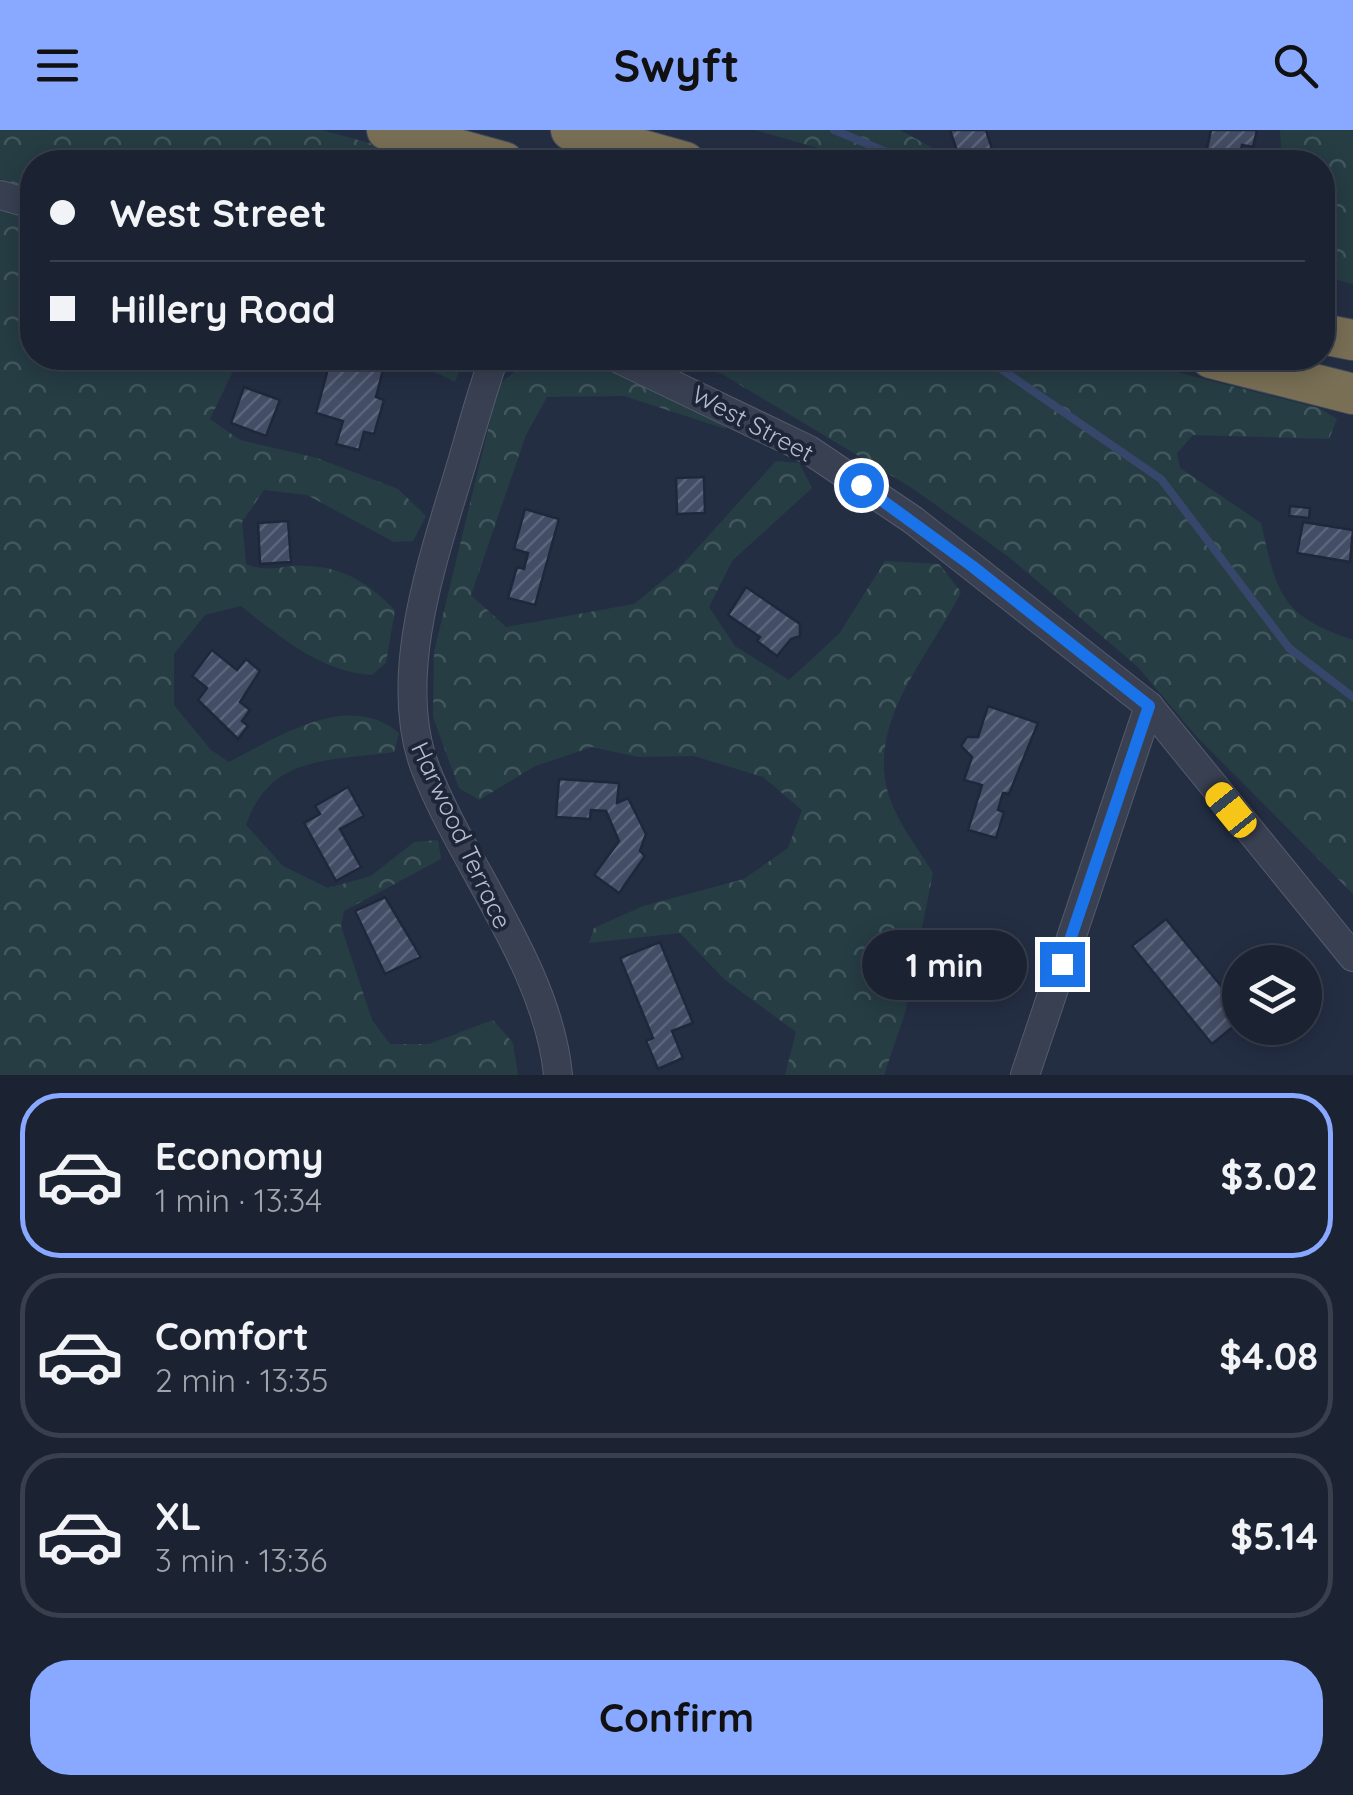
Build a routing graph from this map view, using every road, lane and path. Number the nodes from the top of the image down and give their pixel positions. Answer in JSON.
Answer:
{"nodes":[{"id":1,"x":387,"y":130,"type":"edge"},
{"id":2,"x":571,"y":130,"type":"edge"},
{"id":3,"x":460,"y":150,"type":"edge"},
{"id":4,"x":642,"y":150,"type":"edge"},
{"id":5,"x":491,"y":370,"type":"edge"},
{"id":6,"x":642,"y":370,"type":"edge"},
{"id":7,"x":1258,"y":370,"type":"edge"},
{"id":8,"x":1353,"y":394,"type":"edge"},
{"id":9,"x":1149,"y":706,"type":"junction"},
{"id":10,"x":1353,"y":958,"type":"edge"},
{"id":11,"x":558,"y":1075,"type":"edge"},
{"id":12,"x":1025,"y":1075,"type":"edge"}],
"edges":[{"from":1,"to":3,"type":"highway"},
{"from":2,"to":4,"type":"highway"},
{"from":5,"to":11,"type":"street","name":"Harwood Terrace"},
{"from":6,"to":9,"type":"street","name":"West Street"},
{"from":7,"to":8,"type":"highway"},
{"from":9,"to":10,"type":"street","name":"West Street"},
{"from":9,"to":12,"type":"street"}]}
